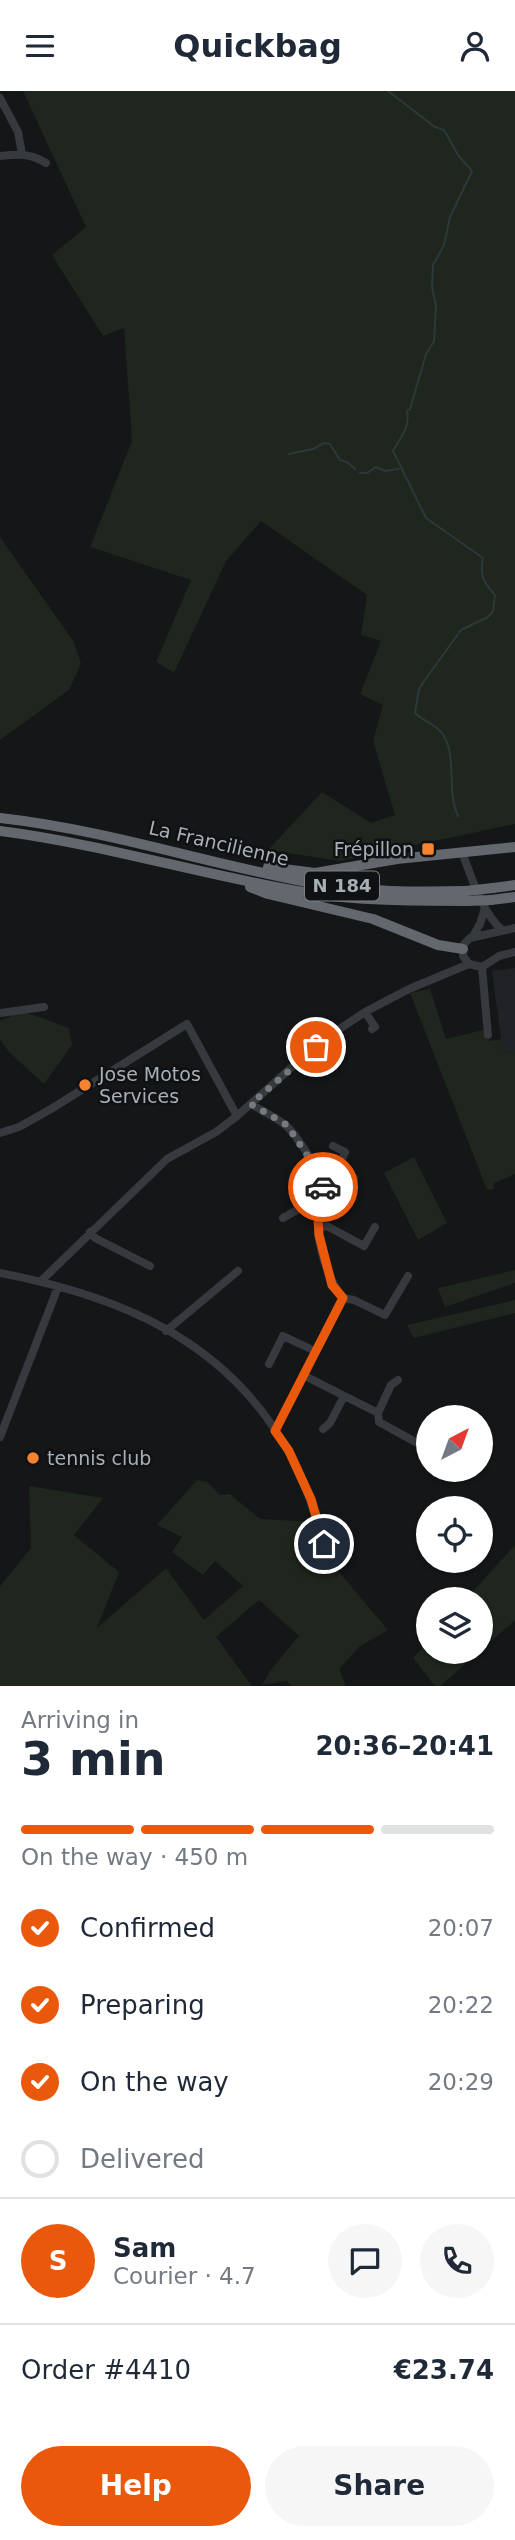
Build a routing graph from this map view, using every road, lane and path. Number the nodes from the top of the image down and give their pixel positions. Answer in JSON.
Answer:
{"nodes":[{"id":1,"x":0,"y":98,"type":"edge"},
{"id":2,"x":22,"y":154,"type":"junction"},
{"id":3,"x":0,"y":156,"type":"edge"},
{"id":4,"x":46,"y":163,"type":"dead end"},
{"id":5,"x":0,"y":818,"type":"edge"},
{"id":6,"x":0,"y":831,"type":"edge"},
{"id":7,"x":515,"y":847,"type":"edge"},
{"id":8,"x":462,"y":852,"type":"junction"},
{"id":9,"x":220,"y":862,"type":"junction"},
{"id":10,"x":225,"y":877,"type":"junction"},
{"id":11,"x":515,"y":885,"type":"edge"},
{"id":12,"x":467,"y":896,"type":"junction"},
{"id":13,"x":515,"y":897,"type":"edge"},
{"id":14,"x":490,"y":899,"type":"junction"},
{"id":15,"x":515,"y":928,"type":"edge"},
{"id":16,"x":502,"y":930,"type":"junction"},
{"id":17,"x":473,"y":936,"type":"junction"},
{"id":18,"x":515,"y":952,"type":"edge"},
{"id":19,"x":463,"y":953,"type":"junction"},
{"id":20,"x":469,"y":964,"type":"junction"},
{"id":21,"x":482,"y":967,"type":"junction"},
{"id":22,"x":456,"y":968,"type":"junction"},
{"id":23,"x":44,"y":1007,"type":"dead end"},
{"id":24,"x":365,"y":1012,"type":"junction"},
{"id":25,"x":0,"y":1013,"type":"edge"},
{"id":26,"x":372,"y":1029,"type":"dead end"},
{"id":27,"x":488,"y":1035,"type":"dead end"},
{"id":28,"x":251,"y":1104,"type":"junction"},
{"id":29,"x":237,"y":1116,"type":"junction"},
{"id":30,"x":0,"y":1133,"type":"edge"},
{"id":31,"x":333,"y":1146,"type":"dead end"},
{"id":32,"x":337,"y":1172,"type":"junction"},
{"id":33,"x":354,"y":1178,"type":"dead end"},
{"id":34,"x":323,"y":1187,"type":"junction"},
{"id":35,"x":321,"y":1207,"type":"junction"},
{"id":36,"x":283,"y":1218,"type":"dead end"},
{"id":37,"x":375,"y":1227,"type":"dead end"},
{"id":38,"x":318,"y":1228,"type":"junction"},
{"id":39,"x":90,"y":1232,"type":"junction"},
{"id":40,"x":150,"y":1266,"type":"dead end"},
{"id":41,"x":238,"y":1271,"type":"dead end"},
{"id":42,"x":0,"y":1273,"type":"edge"},
{"id":43,"x":408,"y":1276,"type":"dead end"},
{"id":44,"x":41,"y":1281,"type":"junction"},
{"id":45,"x":58,"y":1287,"type":"junction"},
{"id":46,"x":343,"y":1298,"type":"junction"},
{"id":47,"x":166,"y":1331,"type":"junction"},
{"id":48,"x":315,"y":1351,"type":"junction"},
{"id":49,"x":269,"y":1364,"type":"dead end"},
{"id":50,"x":303,"y":1375,"type":"junction"},
{"id":51,"x":398,"y":1380,"type":"dead end"},
{"id":52,"x":344,"y":1396,"type":"junction"},
{"id":53,"x":378,"y":1413,"type":"junction"},
{"id":54,"x":323,"y":1429,"type":"dead end"},
{"id":55,"x":275,"y":1431,"type":"junction"},
{"id":56,"x":0,"y":1437,"type":"edge"},
{"id":57,"x":416,"y":1442,"type":"edge"},
{"id":58,"x":329,"y":1560,"type":"dead end"}],
"edges":[{"from":1,"to":2,"type":"street"},
{"from":2,"to":3,"type":"street"},
{"from":2,"to":4,"type":"street"},
{"from":5,"to":9,"type":"highway","name":"La Francilienne","number":"N 184"},
{"from":6,"to":10,"type":"highway","name":"La Francilienne","number":"N 184"},
{"from":7,"to":8,"type":"highway"},
{"from":8,"to":9,"type":"highway"},
{"from":8,"to":14,"type":"street"},
{"from":9,"to":12,"type":"highway","name":"La Francilienne","number":"N 184"},
{"from":10,"to":12,"type":"highway","name":"La Francilienne","number":"N 184"},
{"from":10,"to":19,"type":"highway"},
{"from":11,"to":14,"type":"highway","name":"La Francilienne","number":"N 184"},
{"from":12,"to":14,"type":"highway","name":"La Francilienne","number":"N 184","bridge":true},
{"from":13,"to":14,"type":"highway","name":"La Francilienne","number":"N 184"},
{"from":14,"to":16,"type":"street"},
{"from":14,"to":17,"type":"street"},
{"from":15,"to":16,"type":"street"},
{"from":16,"to":17,"type":"street"},
{"from":17,"to":19,"type":"street"},
{"from":18,"to":21,"type":"street"},
{"from":19,"to":20,"type":"street"},
{"from":19,"to":22,"type":"street"},
{"from":20,"to":21,"type":"street"},
{"from":20,"to":22,"type":"street"},
{"from":21,"to":27,"type":"street"},
{"from":22,"to":24,"type":"street"},
{"from":23,"to":25,"type":"street"},
{"from":24,"to":26,"type":"street"},
{"from":24,"to":28,"type":"street"},
{"from":28,"to":29,"type":"street"},
{"from":28,"to":34,"type":"street"},
{"from":29,"to":30,"type":"street"},
{"from":29,"to":39,"type":"street"},
{"from":31,"to":32,"type":"street"},
{"from":32,"to":33,"type":"street"},
{"from":32,"to":34,"type":"street"},
{"from":34,"to":35,"type":"street"},
{"from":35,"to":36,"type":"street"},
{"from":35,"to":38,"type":"street"},
{"from":37,"to":38,"type":"street"},
{"from":38,"to":46,"type":"street"},
{"from":39,"to":40,"type":"street"},
{"from":39,"to":44,"type":"street"},
{"from":41,"to":47,"type":"street"},
{"from":42,"to":44,"type":"street"},
{"from":43,"to":46,"type":"street"},
{"from":44,"to":45,"type":"street"},
{"from":45,"to":47,"type":"street"},
{"from":45,"to":56,"type":"street"},
{"from":46,"to":48,"type":"street"},
{"from":47,"to":55,"type":"street"},
{"from":48,"to":49,"type":"street"},
{"from":48,"to":50,"type":"street"},
{"from":50,"to":52,"type":"street"},
{"from":50,"to":55,"type":"street"},
{"from":51,"to":53,"type":"street"},
{"from":52,"to":53,"type":"street"},
{"from":52,"to":54,"type":"street"},
{"from":53,"to":57,"type":"street"},
{"from":55,"to":58,"type":"street"}]}
